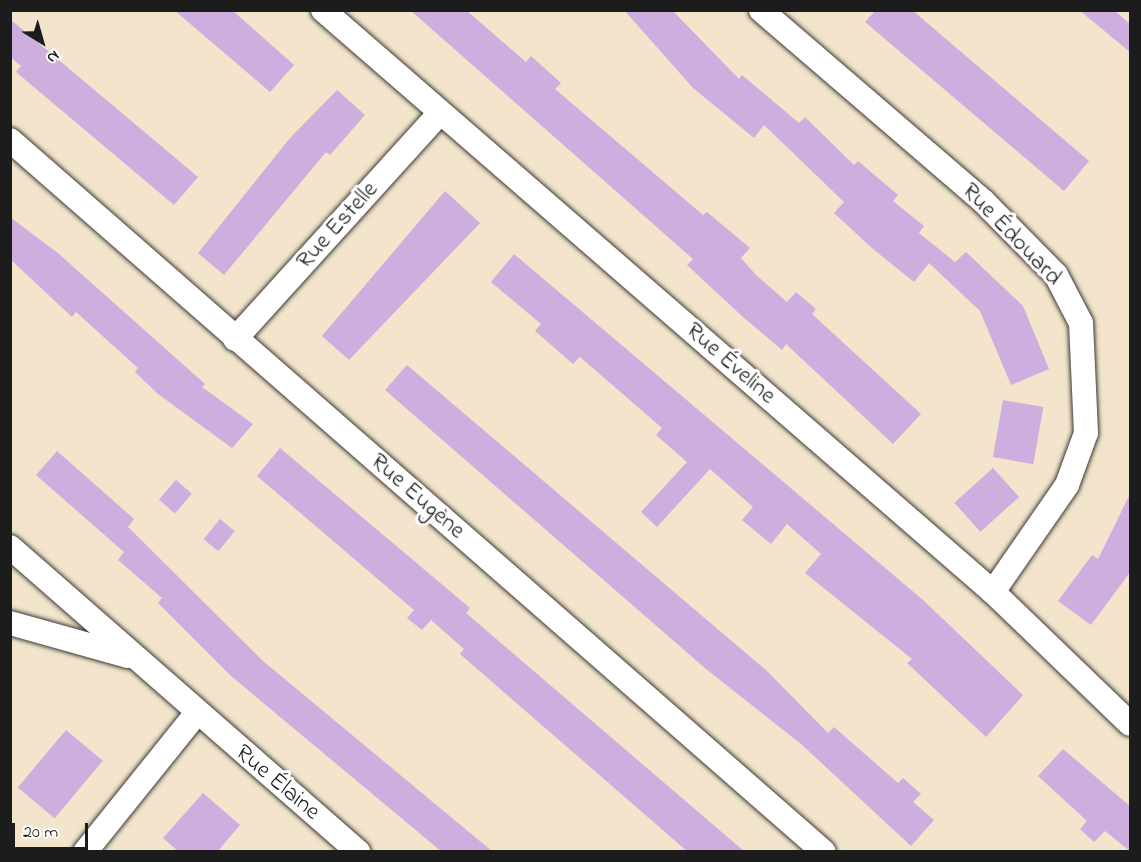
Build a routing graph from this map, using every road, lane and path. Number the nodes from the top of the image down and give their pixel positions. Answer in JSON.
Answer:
{"nodes":[{"id":1,"x":323,"y":10,"type":"edge"},
{"id":2,"x":760,"y":10,"type":"edge"},
{"id":3,"x":440,"y":113,"type":"junction"},
{"id":4,"x":10,"y":140,"type":"edge"},
{"id":5,"x":235,"y":339,"type":"junction"},
{"id":6,"x":10,"y":547,"type":"edge"},
{"id":7,"x":993,"y":592,"type":"junction"},
{"id":8,"x":10,"y":623,"type":"edge"},
{"id":9,"x":131,"y":657,"type":"junction"},
{"id":10,"x":196,"y":714,"type":"junction"},
{"id":11,"x":1131,"y":724,"type":"edge"},
{"id":12,"x":85,"y":852,"type":"edge"},
{"id":13,"x":358,"y":852,"type":"edge"},
{"id":14,"x":824,"y":852,"type":"edge"}],
"edges":[{"from":1,"to":3,"type":"street","name":"Rue Éveline"},
{"from":2,"to":7,"type":"street","name":"Rue Édouard"},
{"from":3,"to":5,"type":"street","name":"Rue Estelle"},
{"from":3,"to":7,"type":"street","name":"Rue Éveline"},
{"from":4,"to":5,"type":"street","name":"Rue Eugène"},
{"from":5,"to":14,"type":"street","name":"Rue Eugène"},
{"from":6,"to":9,"type":"street","name":"Rue Élaine"},
{"from":7,"to":11,"type":"street","name":"Rue Éveline"},
{"from":8,"to":9,"type":"street","name":"Rue Élaine"},
{"from":9,"to":10,"type":"street","name":"Rue Élaine"},
{"from":10,"to":12,"type":"street"},
{"from":10,"to":13,"type":"street","name":"Rue Élaine"}]}
